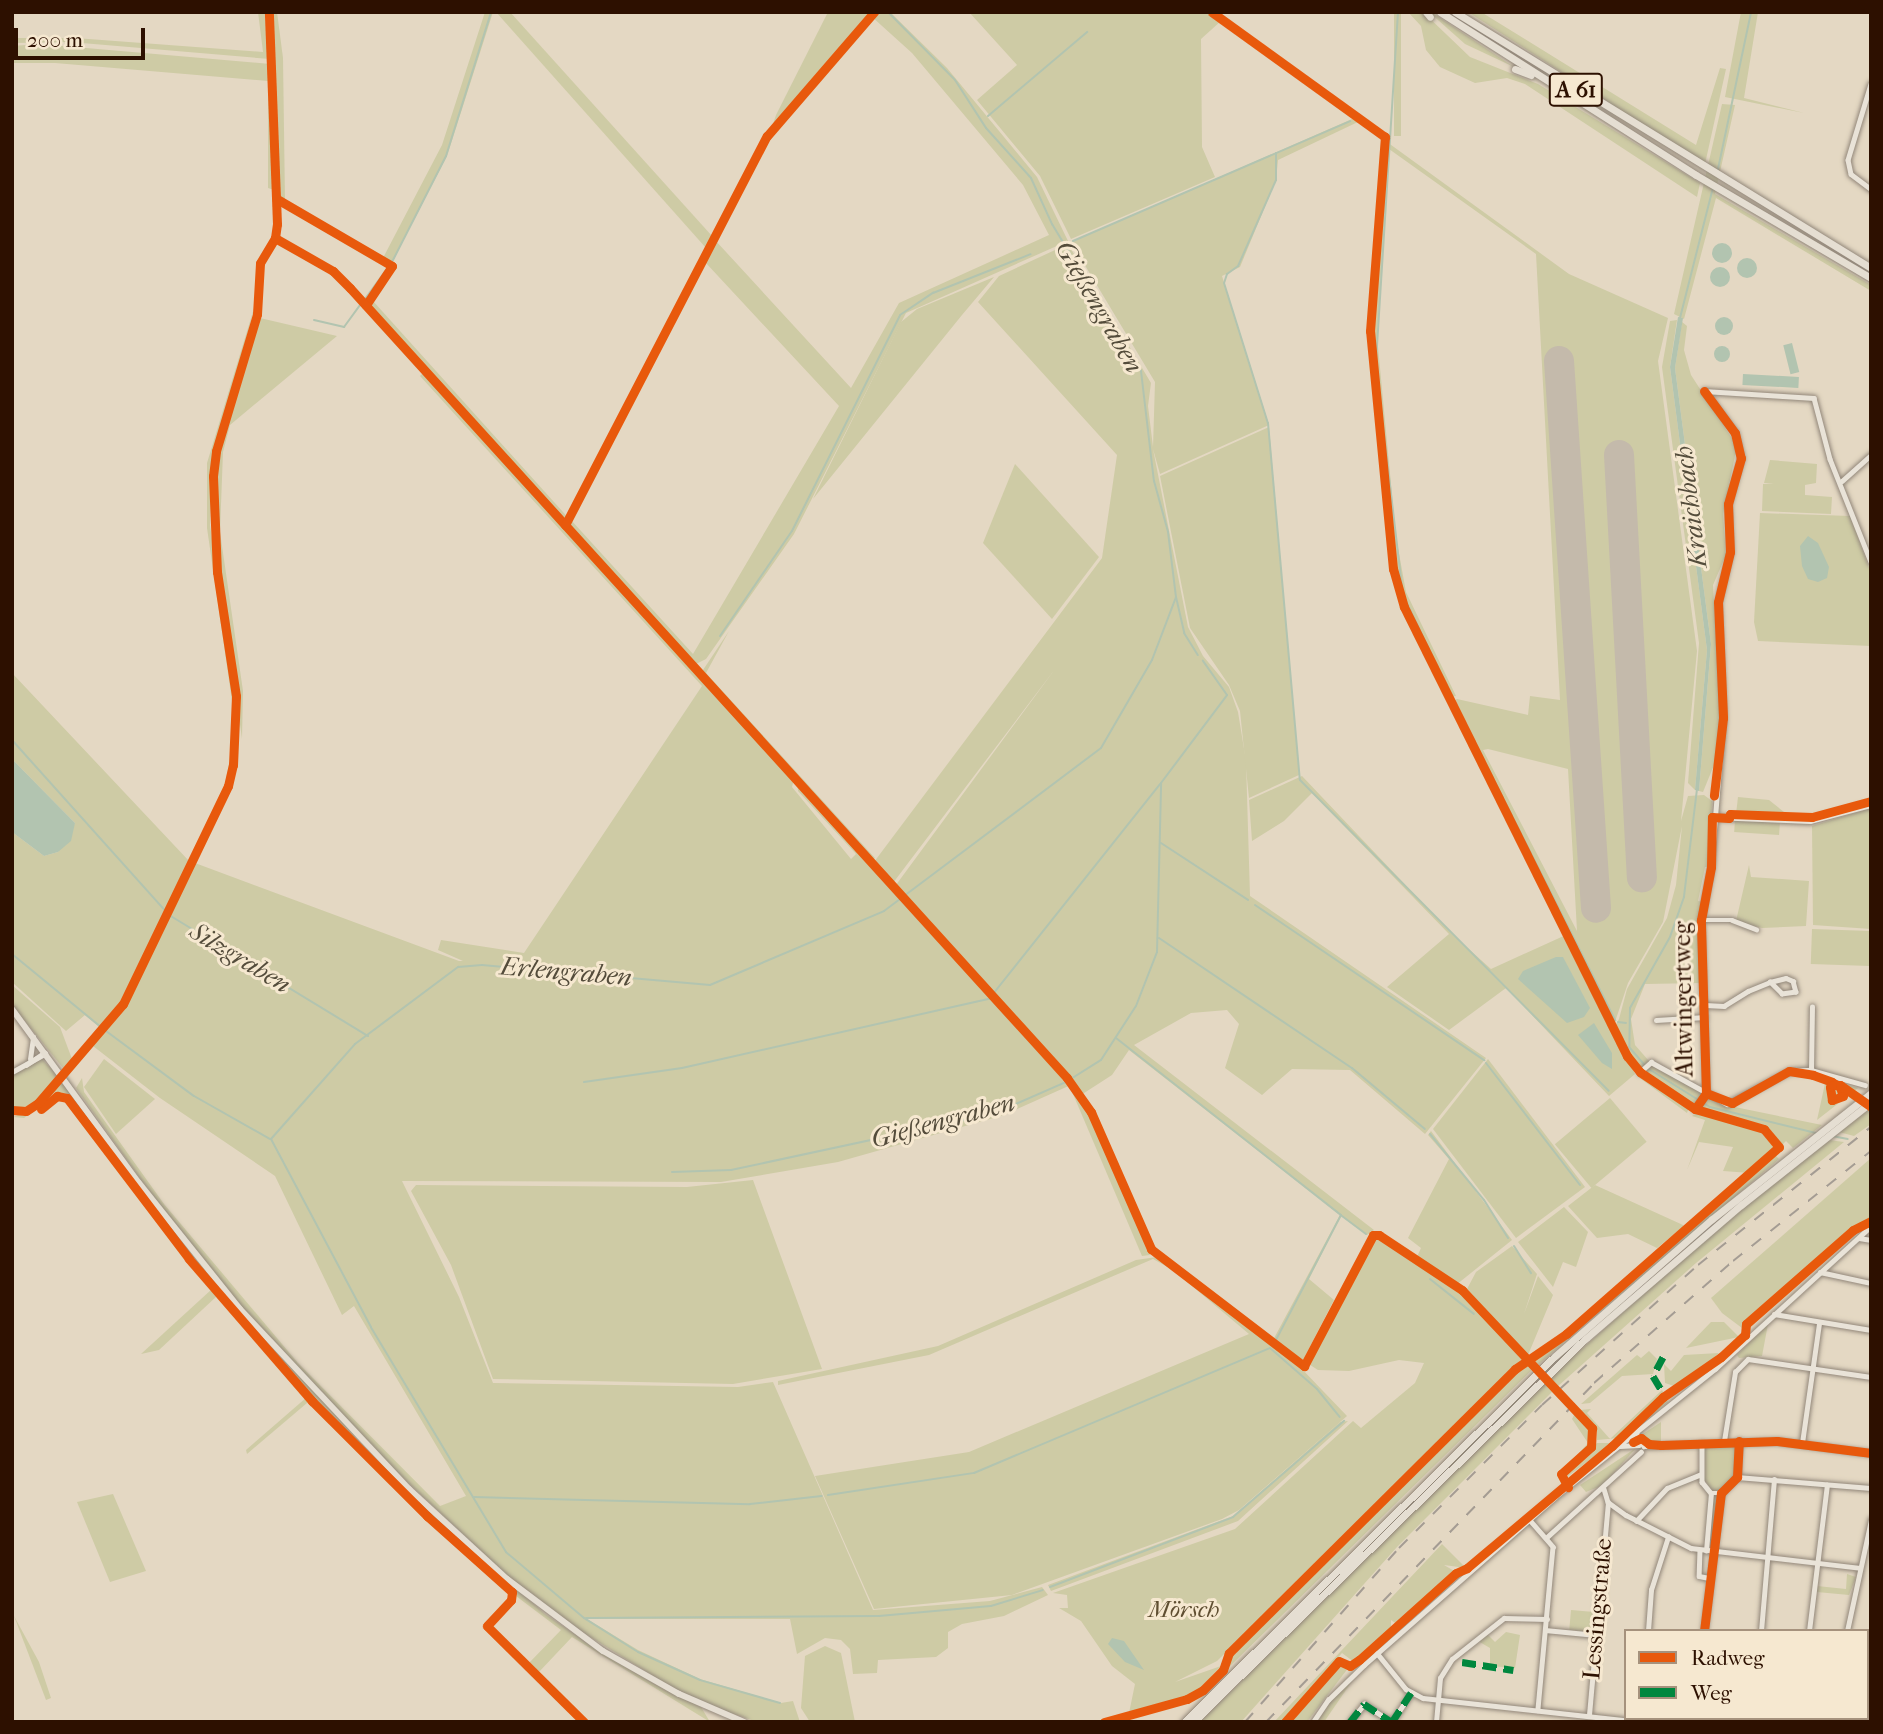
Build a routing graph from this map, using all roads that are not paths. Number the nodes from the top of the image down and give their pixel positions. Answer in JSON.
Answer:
{"nodes":[{"id":1,"x":1440,"y":12,"type":"edge"},
{"id":2,"x":1455,"y":12,"type":"edge"},
{"id":3,"x":1515,"y":69,"type":"dead end"},
{"id":4,"x":1544,"y":80,"type":"junction"},
{"id":5,"x":1871,"y":84,"type":"edge"},
{"id":6,"x":1868,"y":101,"type":"edge"},
{"id":7,"x":1871,"y":189,"type":"edge"},
{"id":8,"x":1871,"y":268,"type":"edge"},
{"id":9,"x":1871,"y":278,"type":"edge"},
{"id":10,"x":1871,"y":455,"type":"edge"},
{"id":11,"x":1842,"y":481,"type":"junction"},
{"id":12,"x":1870,"y":560,"type":"edge"},
{"id":13,"x":1871,"y":805,"type":"edge"},
{"id":14,"x":1713,"y":817,"type":"junction"},
{"id":15,"x":1701,"y":920,"type":"junction"},
{"id":16,"x":1756,"y":929,"type":"dead end"},
{"id":17,"x":1770,"y":982,"type":"junction"},
{"id":18,"x":1705,"y":1005,"type":"junction"},
{"id":19,"x":1812,"y":1007,"type":"dead end"},
{"id":20,"x":12,"y":1009,"type":"edge"},
{"id":21,"x":1705,"y":1017,"type":"junction"},
{"id":22,"x":1656,"y":1020,"type":"dead end"},
{"id":23,"x":33,"y":1036,"type":"junction"},
{"id":24,"x":46,"y":1054,"type":"junction"},
{"id":25,"x":30,"y":1059,"type":"junction"},
{"id":26,"x":25,"y":1065,"type":"junction"},
{"id":27,"x":1643,"y":1068,"type":"dead end"},
{"id":28,"x":1811,"y":1070,"type":"junction"},
{"id":29,"x":12,"y":1072,"type":"edge"},
{"id":30,"x":1865,"y":1085,"type":"dead end"},
{"id":31,"x":1871,"y":1093,"type":"edge"},
{"id":32,"x":1705,"y":1095,"type":"junction"},
{"id":33,"x":1871,"y":1102,"type":"edge"},
{"id":34,"x":1696,"y":1108,"type":"dead end"},
{"id":35,"x":1829,"y":1130,"type":"junction"},
{"id":36,"x":1871,"y":1226,"type":"edge"},
{"id":37,"x":1859,"y":1238,"type":"junction"},
{"id":38,"x":1871,"y":1240,"type":"edge"},
{"id":39,"x":1820,"y":1272,"type":"junction"},
{"id":40,"x":1871,"y":1283,"type":"edge"},
{"id":41,"x":1774,"y":1314,"type":"junction"},
{"id":42,"x":1819,"y":1323,"type":"junction"},
{"id":43,"x":1871,"y":1330,"type":"edge"},
{"id":44,"x":1812,"y":1368,"type":"junction"},
{"id":45,"x":1871,"y":1377,"type":"edge"},
{"id":46,"x":1637,"y":1433,"type":"junction"},
{"id":47,"x":1724,"y":1441,"type":"junction"},
{"id":48,"x":1739,"y":1441,"type":"junction"},
{"id":49,"x":1702,"y":1443,"type":"junction"},
{"id":50,"x":1802,"y":1443,"type":"junction"},
{"id":51,"x":1649,"y":1444,"type":"junction"},
{"id":52,"x":1639,"y":1445,"type":"junction"},
{"id":53,"x":1620,"y":1446,"type":"junction"},
{"id":54,"x":1641,"y":1452,"type":"dead end"},
{"id":55,"x":1871,"y":1453,"type":"edge"},
{"id":56,"x":1700,"y":1475,"type":"junction"},
{"id":57,"x":1737,"y":1477,"type":"junction"},
{"id":58,"x":1774,"y":1480,"type":"junction"},
{"id":59,"x":1827,"y":1485,"type":"junction"},
{"id":60,"x":1871,"y":1488,"type":"edge"},
{"id":61,"x":1604,"y":1489,"type":"junction"},
{"id":62,"x":1711,"y":1493,"type":"junction"},
{"id":63,"x":1721,"y":1493,"type":"junction"},
{"id":64,"x":1608,"y":1502,"type":"junction"},
{"id":65,"x":1529,"y":1519,"type":"junction"},
{"id":66,"x":1871,"y":1520,"type":"edge"},
{"id":67,"x":1636,"y":1521,"type":"junction"},
{"id":68,"x":1870,"y":1528,"type":"edge"},
{"id":69,"x":1668,"y":1536,"type":"junction"},
{"id":70,"x":1546,"y":1538,"type":"junction"},
{"id":71,"x":1706,"y":1551,"type":"junction"},
{"id":72,"x":1767,"y":1560,"type":"junction"},
{"id":73,"x":1815,"y":1564,"type":"junction"},
{"id":74,"x":1860,"y":1568,"type":"junction"},
{"id":75,"x":1709,"y":1578,"type":"junction"},
{"id":76,"x":1547,"y":1619,"type":"junction"},
{"id":77,"x":1648,"y":1629,"type":"edge"},
{"id":78,"x":1704,"y":1629,"type":"edge"},
{"id":79,"x":1761,"y":1629,"type":"edge"},
{"id":80,"x":1809,"y":1629,"type":"edge"},
{"id":81,"x":1847,"y":1629,"type":"edge"},
{"id":82,"x":1545,"y":1630,"type":"junction"},
{"id":83,"x":1596,"y":1635,"type":"junction"},
{"id":84,"x":1375,"y":1655,"type":"junction"},
{"id":85,"x":1412,"y":1693,"type":"junction"},
{"id":86,"x":1438,"y":1699,"type":"junction"},
{"id":87,"x":1538,"y":1710,"type":"junction"},
{"id":88,"x":1589,"y":1715,"type":"junction"},
{"id":89,"x":1624,"y":1719,"type":"edge"},
{"id":90,"x":744,"y":1722,"type":"edge"},
{"id":91,"x":1184,"y":1722,"type":"edge"},
{"id":92,"x":1195,"y":1722,"type":"edge"},
{"id":93,"x":1313,"y":1722,"type":"edge"},
{"id":94,"x":1350,"y":1722,"type":"edge"},
{"id":95,"x":1392,"y":1722,"type":"edge"},
{"id":96,"x":1436,"y":1722,"type":"edge"}],
"edges":[{"from":1,"to":4,"type":"highway","number":"A 61"},
{"from":2,"to":8,"type":"highway","number":"A 61"},
{"from":3,"to":4,"type":"highway"},
{"from":4,"to":9,"type":"highway","number":"A 61"},
{"from":5,"to":6,"type":"street"},
{"from":6,"to":7,"type":"street"},
{"from":10,"to":11,"type":"street"},
{"from":11,"to":12,"type":"street"},
{"from":11,"to":14,"type":"street","name":"Altwingertweg"},
{"from":13,"to":14,"type":"street"},
{"from":14,"to":15,"type":"street","name":"Altwingertweg"},
{"from":15,"to":16,"type":"street"},
{"from":15,"to":18,"type":"street","name":"Altwingertweg"},
{"from":17,"to":17,"type":"street"},
{"from":17,"to":18,"type":"street","name":"Altwingertweg"},
{"from":18,"to":21,"type":"street","name":"Altwingertweg"},
{"from":19,"to":28,"type":"street"},
{"from":20,"to":23,"type":"main road"},
{"from":21,"to":22,"type":"street","name":"Altwingertweg"},
{"from":21,"to":32,"type":"street","name":"Altwingertweg"},
{"from":23,"to":24,"type":"main road"},
{"from":23,"to":25,"type":"street"},
{"from":24,"to":25,"type":"street"},
{"from":24,"to":26,"type":"street"},
{"from":24,"to":90,"type":"main road"},
{"from":25,"to":26,"type":"street"},
{"from":26,"to":29,"type":"street"},
{"from":27,"to":32,"type":"street","name":"Altwingertweg"},
{"from":28,"to":30,"type":"street","name":"Altwingertweg"},
{"from":28,"to":32,"type":"street","name":"Altwingertweg"},
{"from":31,"to":35,"type":"highway"},
{"from":32,"to":34,"type":"street"},
{"from":33,"to":35,"type":"highway"},
{"from":35,"to":91,"type":"highway"},
{"from":35,"to":92,"type":"highway"},
{"from":36,"to":37,"type":"street"},
{"from":37,"to":38,"type":"street"},
{"from":37,"to":39,"type":"street"},
{"from":39,"to":40,"type":"street"},
{"from":39,"to":41,"type":"street"},
{"from":41,"to":42,"type":"street"},
{"from":41,"to":46,"type":"street"},
{"from":42,"to":43,"type":"street"},
{"from":42,"to":44,"type":"street"},
{"from":44,"to":45,"type":"street"},
{"from":44,"to":47,"type":"street"},
{"from":44,"to":50,"type":"street"},
{"from":46,"to":51,"type":"street"},
{"from":46,"to":52,"type":"street"},
{"from":46,"to":53,"type":"street"},
{"from":47,"to":48,"type":"street"},
{"from":47,"to":49,"type":"street"},
{"from":48,"to":50,"type":"street"},
{"from":48,"to":57,"type":"street"},
{"from":49,"to":51,"type":"street"},
{"from":49,"to":56,"type":"street"},
{"from":50,"to":55,"type":"street"},
{"from":51,"to":52,"type":"street"},
{"from":52,"to":53,"type":"street"},
{"from":53,"to":65,"type":"street"},
{"from":54,"to":61,"type":"street"},
{"from":56,"to":62,"type":"street"},
{"from":56,"to":67,"type":"street"},
{"from":57,"to":58,"type":"street"},
{"from":57,"to":63,"type":"street"},
{"from":58,"to":59,"type":"street"},
{"from":58,"to":72,"type":"street"},
{"from":59,"to":60,"type":"street"},
{"from":59,"to":73,"type":"street"},
{"from":61,"to":64,"type":"street"},
{"from":61,"to":70,"type":"street"},
{"from":62,"to":63,"type":"street"},
{"from":62,"to":71,"type":"street"},
{"from":63,"to":71,"type":"street"},
{"from":64,"to":67,"type":"street"},
{"from":64,"to":83,"type":"street","name":"Lessingstraße"},
{"from":65,"to":70,"type":"street"},
{"from":65,"to":84,"type":"street"},
{"from":66,"to":68,"type":"street"},
{"from":67,"to":69,"type":"street"},
{"from":68,"to":74,"type":"street"},
{"from":69,"to":71,"type":"street"},
{"from":69,"to":77,"type":"street"},
{"from":70,"to":76,"type":"street"},
{"from":71,"to":72,"type":"street"},
{"from":71,"to":75,"type":"street"},
{"from":71,"to":75,"type":"street"},
{"from":72,"to":73,"type":"street"},
{"from":72,"to":79,"type":"street"},
{"from":73,"to":74,"type":"street"},
{"from":73,"to":80,"type":"street"},
{"from":74,"to":81,"type":"street"},
{"from":75,"to":78,"type":"street"},
{"from":76,"to":82,"type":"street"},
{"from":76,"to":86,"type":"street"},
{"from":82,"to":83,"type":"street"},
{"from":82,"to":87,"type":"street"},
{"from":83,"to":88,"type":"street","name":"Lessingstraße"},
{"from":84,"to":85,"type":"street"},
{"from":84,"to":93,"type":"street"},
{"from":85,"to":86,"type":"street"},
{"from":85,"to":95,"type":"street"},
{"from":86,"to":87,"type":"street"},
{"from":86,"to":96,"type":"street"},
{"from":87,"to":88,"type":"street"},
{"from":88,"to":89,"type":"street"},
{"from":94,"to":95,"type":"street"}]}
